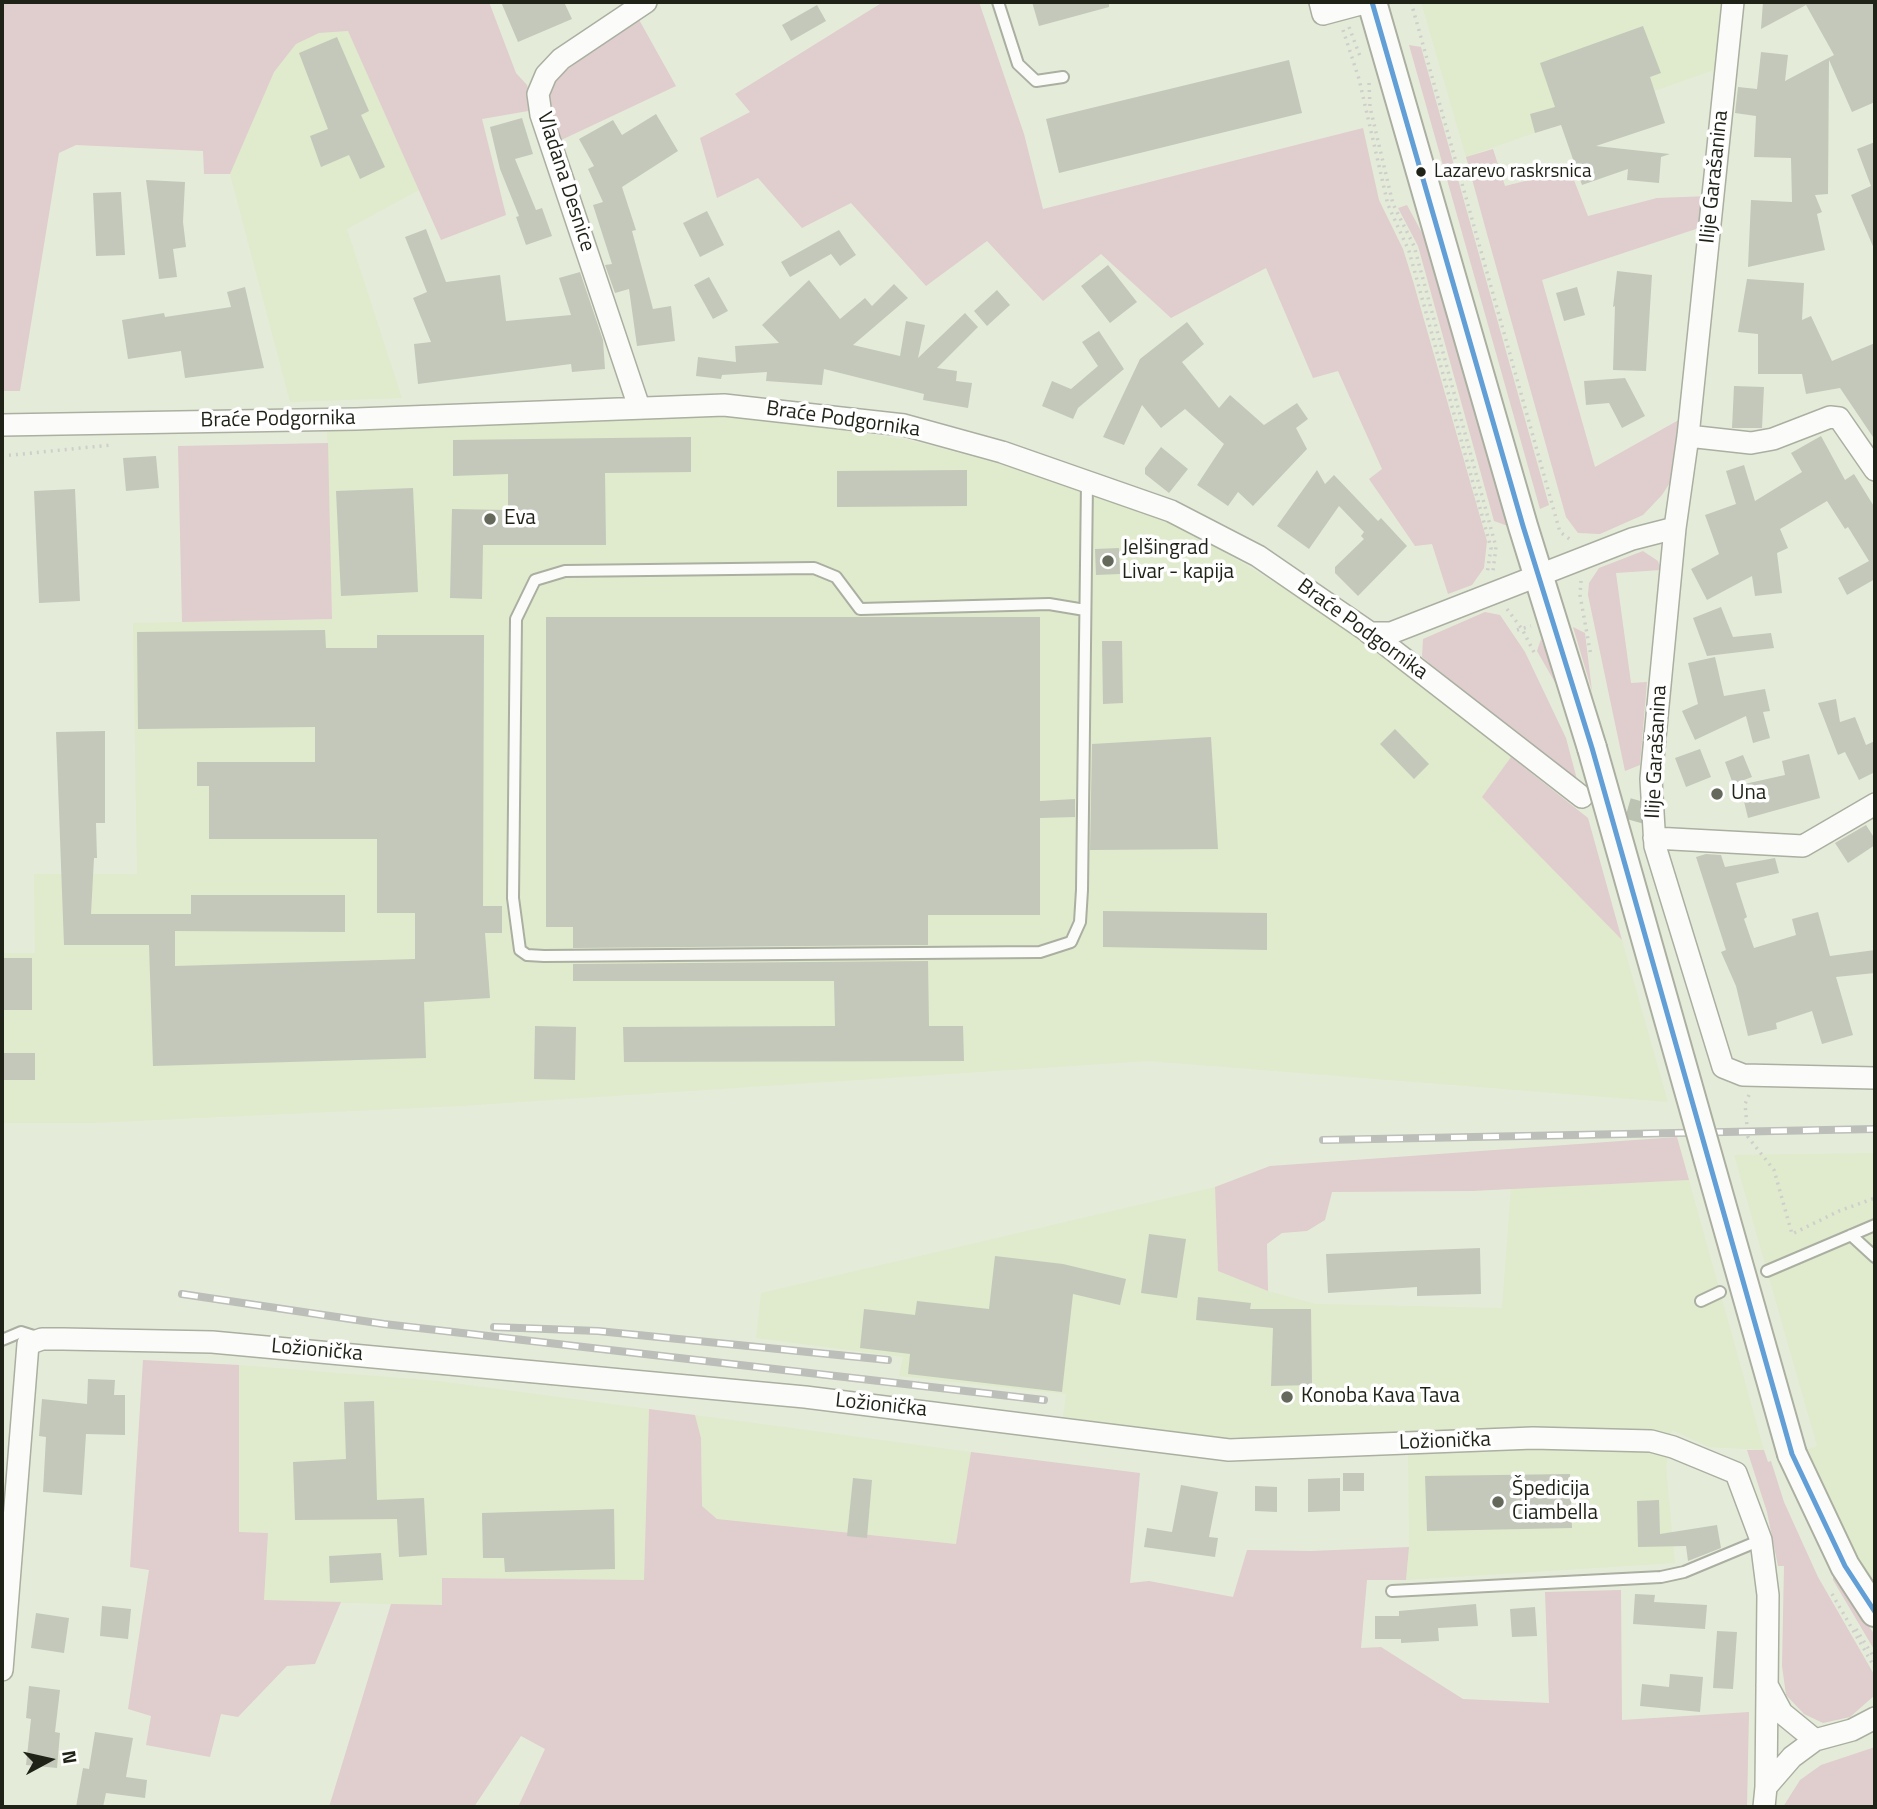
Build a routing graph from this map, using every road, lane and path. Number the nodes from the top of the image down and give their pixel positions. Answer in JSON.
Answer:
{"nodes":[{"id":1,"x":646,"y":2,"type":"edge"},
{"id":2,"x":998,"y":2,"type":"edge"},
{"id":3,"x":1370,"y":2,"type":"edge"},
{"id":4,"x":1411,"y":2,"type":"edge"},
{"id":5,"x":1733,"y":2,"type":"edge"},
{"id":6,"x":1331,"y":9,"type":"edge"},
{"id":7,"x":1363,"y":63,"type":"dead end"},
{"id":8,"x":1367,"y":73,"type":"dead end"},
{"id":9,"x":1063,"y":77,"type":"dead end"},
{"id":10,"x":639,"y":407,"type":"junction"},
{"id":11,"x":2,"y":425,"type":"edge"},
{"id":12,"x":1688,"y":436,"type":"junction"},
{"id":13,"x":118,"y":444,"type":"dead end"},
{"id":14,"x":2,"y":456,"type":"edge"},
{"id":15,"x":1875,"y":470,"type":"edge"},
{"id":16,"x":1087,"y":482,"type":"junction"},
{"id":17,"x":1675,"y":528,"type":"junction"},
{"id":18,"x":1579,"y":560,"type":"junction"},
{"id":19,"x":1539,"y":574,"type":"junction"},
{"id":20,"x":1494,"y":592,"type":"junction"},
{"id":21,"x":1085,"y":610,"type":"junction"},
{"id":22,"x":1369,"y":633,"type":"junction"},
{"id":23,"x":1591,"y":659,"type":"dead end"},
{"id":24,"x":1540,"y":664,"type":"dead end"},
{"id":25,"x":1582,"y":797,"type":"tunnel mouth"},
{"id":26,"x":1875,"y":804,"type":"edge"},
{"id":27,"x":1654,"y":838,"type":"junction"},
{"id":28,"x":1749,"y":1076,"type":"junction"},
{"id":29,"x":1875,"y":1078,"type":"edge"},
{"id":30,"x":1875,"y":1198,"type":"edge"},
{"id":31,"x":1875,"y":1225,"type":"edge"},
{"id":32,"x":1851,"y":1235,"type":"junction"},
{"id":33,"x":1875,"y":1256,"type":"edge"},
{"id":34,"x":1767,"y":1271,"type":"dead end"},
{"id":35,"x":1720,"y":1292,"type":"dead end"},
{"id":36,"x":1701,"y":1301,"type":"dead end"},
{"id":37,"x":42,"y":1339,"type":"junction"},
{"id":38,"x":2,"y":1340,"type":"edge"},
{"id":39,"x":1761,"y":1540,"type":"junction"},
{"id":40,"x":6,"y":1572,"type":"edge"},
{"id":41,"x":1392,"y":1591,"type":"dead end"},
{"id":42,"x":1875,"y":1612,"type":"edge"},
{"id":43,"x":2,"y":1671,"type":"edge"},
{"id":44,"x":1765,"y":1681,"type":"junction"},
{"id":45,"x":1875,"y":1718,"type":"edge"},
{"id":46,"x":1815,"y":1740,"type":"junction"},
{"id":47,"x":1765,"y":1797,"type":"edge"}],
"edges":[{"from":1,"to":10,"type":"street","name":"Vladana Desnice"},
{"from":2,"to":9,"type":"lane"},
{"from":3,"to":6,"type":"street"},
{"from":3,"to":19,"type":"street"},
{"from":4,"to":18,"type":"path"},
{"from":5,"to":12,"type":"street","name":"Ilije Garašanina"},
{"from":6,"to":7,"type":"path"},
{"from":6,"to":20,"type":"path"},
{"from":8,"to":20,"type":"path"},
{"from":10,"to":11,"type":"street","name":"Braće Podgornika"},
{"from":10,"to":16,"type":"street","name":"Braće Podgornika"},
{"from":12,"to":15,"type":"street"},
{"from":12,"to":17,"type":"street","name":"Ilije Garašanina"},
{"from":13,"to":14,"type":"path"},
{"from":16,"to":21,"type":"lane"},
{"from":16,"to":22,"type":"street","name":"Braće Podgornika"},
{"from":17,"to":18,"type":"street"},
{"from":17,"to":27,"type":"street","name":"Ilije Garašanina"},
{"from":18,"to":19,"type":"street"},
{"from":18,"to":23,"type":"path"},
{"from":19,"to":20,"type":"street"},
{"from":19,"to":42,"type":"street","bridge":true},
{"from":20,"to":22,"type":"street"},
{"from":20,"to":24,"type":"path"},
{"from":21,"to":21,"type":"lane"},
{"from":22,"to":25,"type":"street","name":"Braće Podgornika"},
{"from":26,"to":27,"type":"street"},
{"from":27,"to":28,"type":"street","name":"Ilije Garašanina"},
{"from":28,"to":29,"type":"street"},
{"from":28,"to":30,"type":"path"},
{"from":31,"to":32,"type":"lane"},
{"from":32,"to":33,"type":"lane"},
{"from":32,"to":34,"type":"lane"},
{"from":35,"to":36,"type":"lane"},
{"from":37,"to":38,"type":"lane"},
{"from":37,"to":39,"type":"street","name":"Ložionička"},
{"from":37,"to":40,"type":"street"},
{"from":39,"to":41,"type":"lane"},
{"from":39,"to":44,"type":"street","name":"Ložionička"},
{"from":40,"to":43,"type":"street"},
{"from":44,"to":46,"type":"street"},
{"from":44,"to":47,"type":"street","name":"Ložionička"},
{"from":45,"to":46,"type":"street"},
{"from":46,"to":47,"type":"street"}]}
